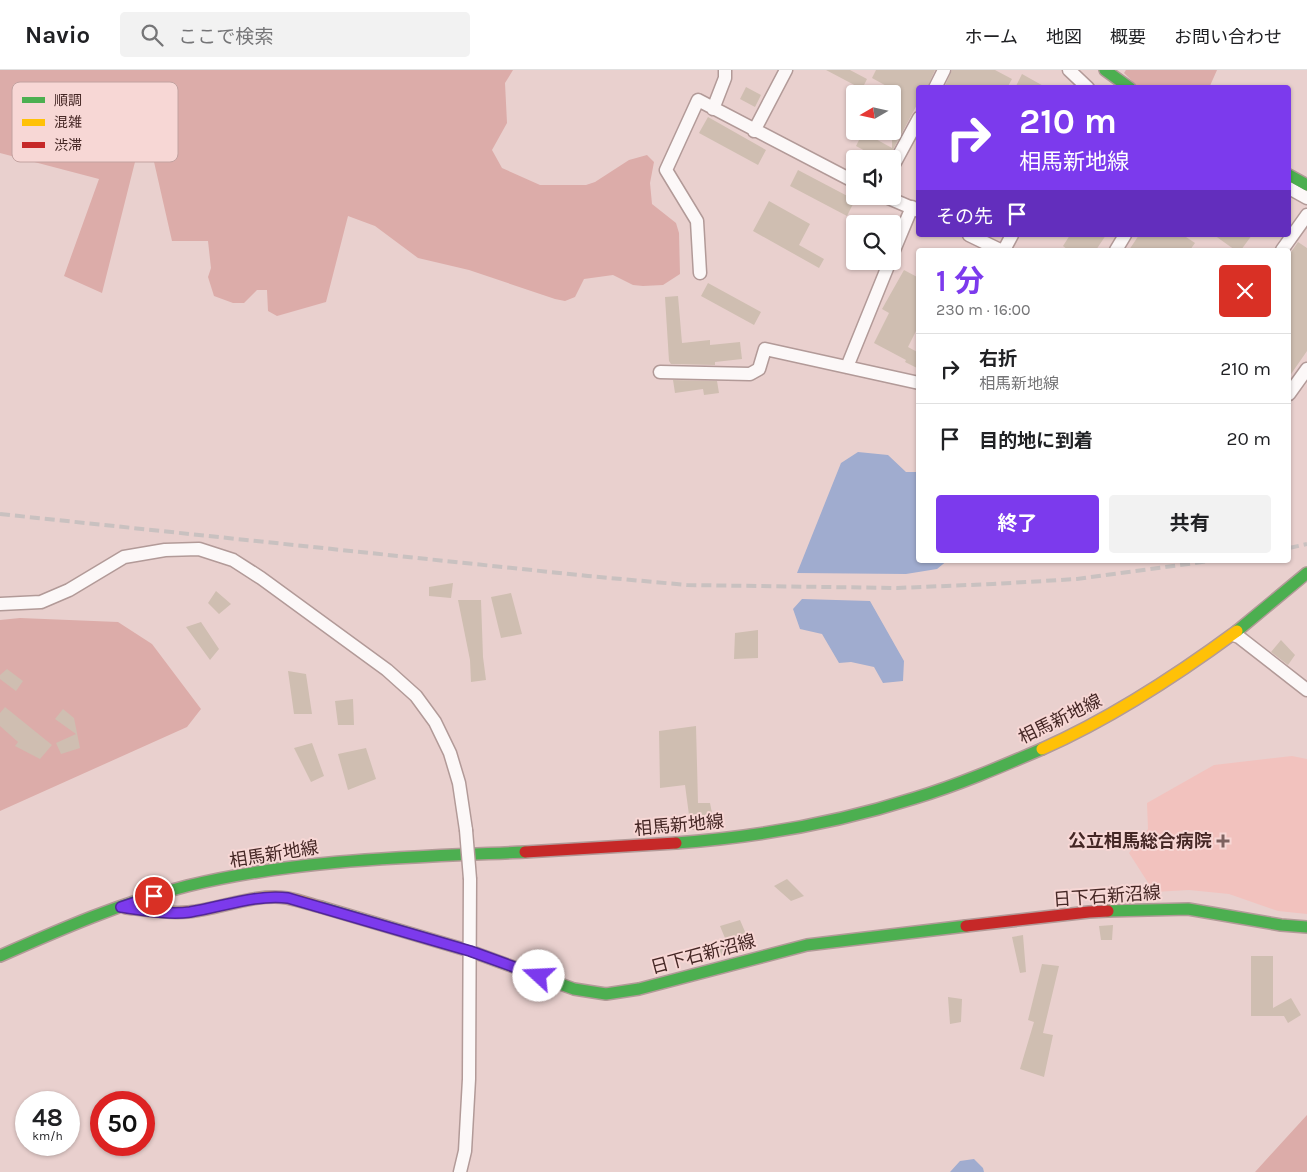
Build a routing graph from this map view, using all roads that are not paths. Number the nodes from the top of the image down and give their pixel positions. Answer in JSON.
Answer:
{"nodes":[{"id":1,"x":725,"y":70,"type":"edge"},
{"id":2,"x":786,"y":70,"type":"edge"},
{"id":3,"x":944,"y":70,"type":"edge"},
{"id":4,"x":1070,"y":70,"type":"edge"},
{"id":5,"x":1105,"y":70,"type":"edge"},
{"id":6,"x":936,"y":85,"type":"edge"},
{"id":7,"x":1085,"y":85,"type":"edge"},
{"id":8,"x":1126,"y":85,"type":"edge"},
{"id":9,"x":713,"y":108,"type":"junction"},
{"id":10,"x":916,"y":124,"type":"edge"},
{"id":11,"x":754,"y":131,"type":"junction"},
{"id":12,"x":901,"y":151,"type":"edge"},
{"id":13,"x":1291,"y":176,"type":"edge"},
{"id":14,"x":846,"y":177,"type":"edge"},
{"id":15,"x":1307,"y":185,"type":"edge"},
{"id":16,"x":1291,"y":189,"type":"edge"},
{"id":17,"x":1307,"y":198,"type":"edge"},
{"id":18,"x":901,"y":203,"type":"edge"},
{"id":19,"x":915,"y":209,"type":"edge"},
{"id":20,"x":1307,"y":215,"type":"edge"},
{"id":21,"x":901,"y":237,"type":"edge"},
{"id":22,"x":973,"y":237,"type":"edge"},
{"id":23,"x":1124,"y":237,"type":"edge"},
{"id":24,"x":996,"y":248,"type":"edge"},
{"id":25,"x":1117,"y":248,"type":"edge"},
{"id":26,"x":1283,"y":248,"type":"edge"},
{"id":27,"x":886,"y":270,"type":"edge"},
{"id":28,"x":700,"y":273,"type":"dead end"},
{"id":29,"x":847,"y":367,"type":"junction"},
{"id":30,"x":1307,"y":369,"type":"edge"},
{"id":31,"x":660,"y":372,"type":"dead end"},
{"id":32,"x":916,"y":382,"type":"edge"},
{"id":33,"x":1291,"y":391,"type":"edge"},
{"id":34,"x":1307,"y":573,"type":"edge"},
{"id":35,"x":0,"y":604,"type":"edge"},
{"id":36,"x":1233,"y":634,"type":"junction"},
{"id":37,"x":1307,"y":690,"type":"edge"},
{"id":38,"x":121,"y":907,"type":"junction"},
{"id":39,"x":1307,"y":927,"type":"edge"},
{"id":40,"x":470,"y":951,"type":"junction"},
{"id":41,"x":0,"y":956,"type":"edge"},
{"id":42,"x":460,"y":1172,"type":"edge"}],
"edges":[{"from":1,"to":9,"type":"street"},
{"from":2,"to":11,"type":"street"},
{"from":3,"to":6,"type":"street"},
{"from":4,"to":7,"type":"street"},
{"from":5,"to":8,"type":"main road"},
{"from":9,"to":11,"type":"street"},
{"from":9,"to":28,"type":"street"},
{"from":10,"to":12,"type":"street"},
{"from":11,"to":14,"type":"street"},
{"from":13,"to":15,"type":"main road"},
{"from":16,"to":17,"type":"street"},
{"from":18,"to":19,"type":"street"},
{"from":19,"to":21,"type":"street"},
{"from":20,"to":26,"type":"street"},
{"from":22,"to":24,"type":"street"},
{"from":23,"to":25,"type":"street"},
{"from":27,"to":29,"type":"street"},
{"from":29,"to":31,"type":"street"},
{"from":29,"to":32,"type":"street"},
{"from":30,"to":33,"type":"street"},
{"from":34,"to":36,"type":"main road","name":"相馬新地線"},
{"from":35,"to":40,"type":"street","bridge":true},
{"from":36,"to":37,"type":"street"},
{"from":36,"to":38,"type":"main road","name":"相馬新地線"},
{"from":38,"to":40,"type":"main road","name":"日下石新沼線"},
{"from":38,"to":41,"type":"main road","name":"相馬新地線"},
{"from":39,"to":40,"type":"main road","name":"日下石新沼線"},
{"from":40,"to":42,"type":"street"}]}
